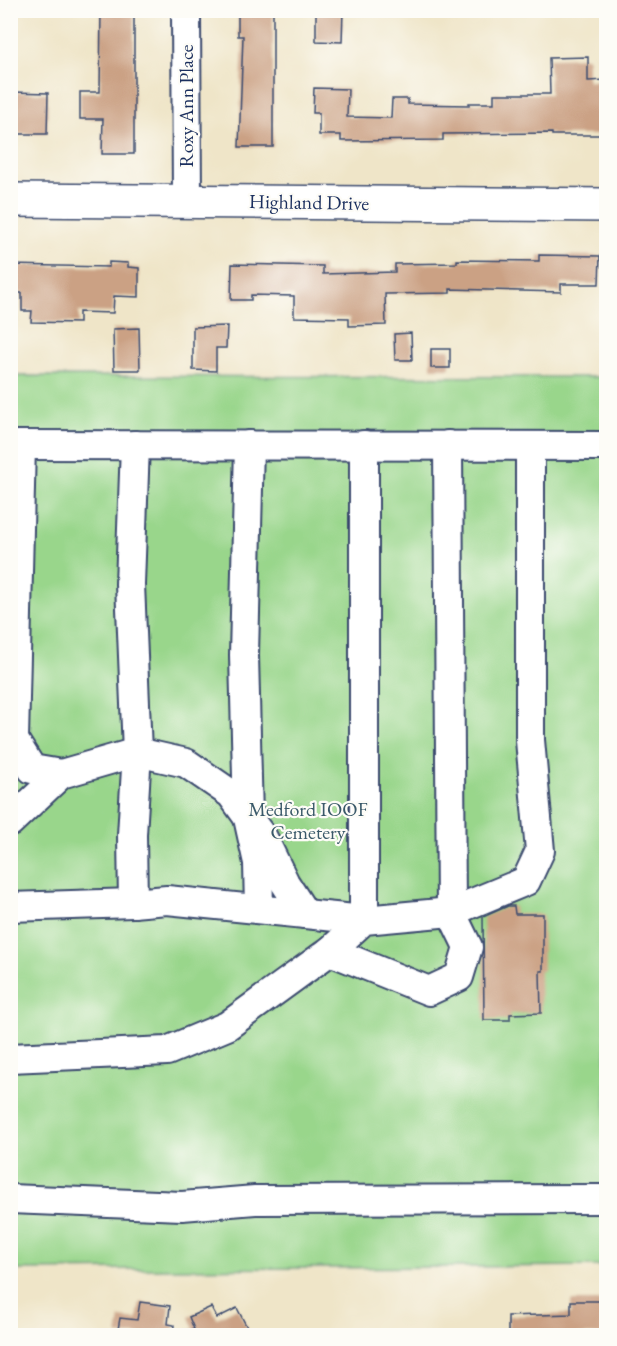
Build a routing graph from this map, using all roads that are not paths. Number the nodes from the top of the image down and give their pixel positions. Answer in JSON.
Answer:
{"nodes":[{"id":1,"x":186,"y":10,"type":"edge"},
{"id":2,"x":10,"y":200,"type":"edge"},
{"id":3,"x":187,"y":201,"type":"junction"},
{"id":4,"x":606,"y":205,"type":"edge"},
{"id":5,"x":16,"y":445,"type":"edge"},
{"id":6,"x":135,"y":445,"type":"junction"},
{"id":7,"x":249,"y":445,"type":"junction"},
{"id":8,"x":364,"y":445,"type":"junction"},
{"id":9,"x":448,"y":445,"type":"junction"},
{"id":10,"x":530,"y":446,"type":"junction"},
{"id":11,"x":606,"y":446,"type":"edge"},
{"id":12,"x":15,"y":740,"type":"junction"},
{"id":13,"x":137,"y":752,"type":"junction"},
{"id":14,"x":61,"y":774,"type":"junction"},
{"id":15,"x":248,"y":818,"type":"junction"},
{"id":16,"x":11,"y":821,"type":"edge"},
{"id":17,"x":133,"y":903,"type":"junction"},
{"id":18,"x":10,"y":907,"type":"edge"},
{"id":19,"x":259,"y":909,"type":"junction"},
{"id":20,"x":452,"y":912,"type":"junction"},
{"id":21,"x":305,"y":914,"type":"junction"},
{"id":22,"x":364,"y":920,"type":"junction"},
{"id":23,"x":330,"y":951,"type":"junction"},
{"id":24,"x":10,"y":1058,"type":"edge"},
{"id":25,"x":10,"y":1199,"type":"edge"},
{"id":26,"x":606,"y":1199,"type":"edge"}],
"edges":[{"from":1,"to":3,"type":"street","name":"Roxy Ann Place"},
{"from":2,"to":3,"type":"main road","name":"Highland Drive"},
{"from":3,"to":4,"type":"main road","name":"Highland Drive"},
{"from":5,"to":6,"type":"street"},
{"from":5,"to":12,"type":"street"},
{"from":6,"to":7,"type":"street"},
{"from":6,"to":13,"type":"street"},
{"from":7,"to":8,"type":"street"},
{"from":7,"to":15,"type":"street"},
{"from":8,"to":9,"type":"street"},
{"from":8,"to":22,"type":"street"},
{"from":9,"to":10,"type":"street"},
{"from":9,"to":20,"type":"street"},
{"from":10,"to":11,"type":"street"},
{"from":10,"to":20,"type":"street"},
{"from":12,"to":14,"type":"street"},
{"from":12,"to":16,"type":"street"},
{"from":13,"to":14,"type":"street"},
{"from":13,"to":15,"type":"street"},
{"from":13,"to":17,"type":"street"},
{"from":14,"to":16,"type":"street"},
{"from":15,"to":19,"type":"street"},
{"from":15,"to":21,"type":"street"},
{"from":17,"to":18,"type":"street"},
{"from":17,"to":19,"type":"street"},
{"from":19,"to":21,"type":"street"},
{"from":20,"to":22,"type":"street"},
{"from":20,"to":23,"type":"street"},
{"from":21,"to":22,"type":"street"},
{"from":22,"to":23,"type":"street"},
{"from":23,"to":24,"type":"street"},
{"from":25,"to":26,"type":"street"}]}
